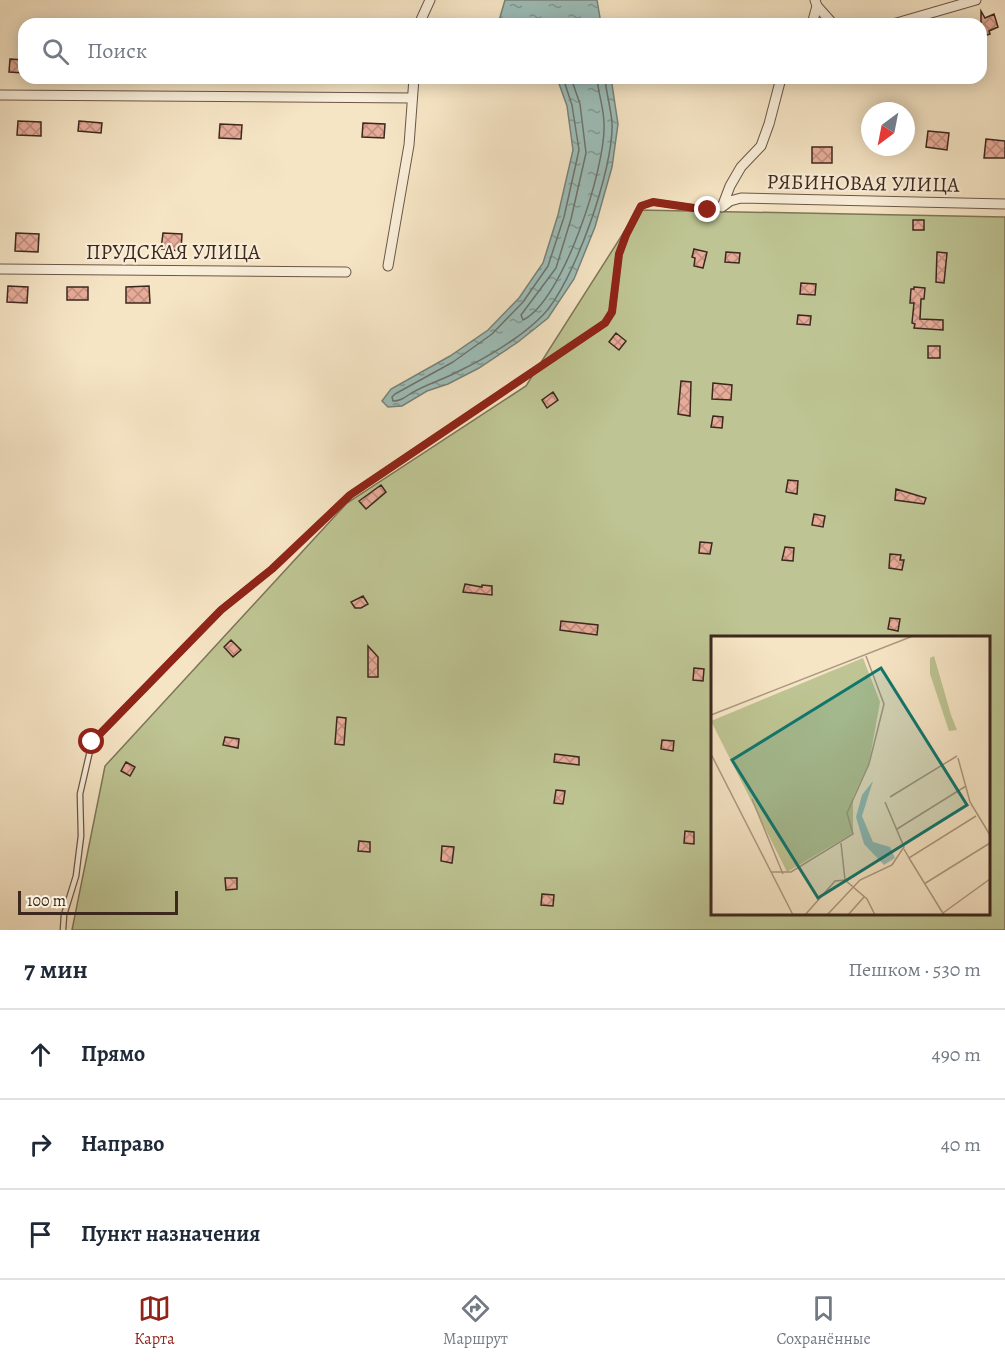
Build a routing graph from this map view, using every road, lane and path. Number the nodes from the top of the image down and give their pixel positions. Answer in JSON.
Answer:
{"nodes":[{"id":1,"x":429,"y":0,"type":"edge"},
{"id":2,"x":975,"y":0,"type":"edge"},
{"id":3,"x":816,"y":3,"type":"edge"},
{"id":4,"x":422,"y":18,"type":"edge"},
{"id":5,"x":813,"y":18,"type":"edge"},
{"id":6,"x":828,"y":18,"type":"edge"},
{"id":7,"x":914,"y":18,"type":"edge"},
{"id":8,"x":413,"y":84,"type":"edge"},
{"id":9,"x":779,"y":84,"type":"edge"},
{"id":10,"x":0,"y":95,"type":"edge"},
{"id":11,"x":412,"y":98,"type":"junction"},
{"id":12,"x":1005,"y":204,"type":"edge"},
{"id":13,"x":722,"y":207,"type":"junction"},
{"id":14,"x":388,"y":266,"type":"dead end"},
{"id":15,"x":0,"y":269,"type":"edge"},
{"id":16,"x":346,"y":272,"type":"dead end"},
{"id":17,"x":63,"y":930,"type":"edge"}],
"edges":[{"from":1,"to":4,"type":"street"},
{"from":2,"to":7,"type":"street"},
{"from":3,"to":5,"type":"street"},
{"from":3,"to":6,"type":"street"},
{"from":8,"to":11,"type":"street"},
{"from":9,"to":13,"type":"street"},
{"from":10,"to":11,"type":"street"},
{"from":11,"to":14,"type":"street"},
{"from":12,"to":13,"type":"street","name":"РЯБИНОВАЯ УЛИЦА"},
{"from":13,"to":17,"type":"lane"},
{"from":15,"to":16,"type":"street","name":"ПРУДСКАЯ УЛИЦА"}]}
